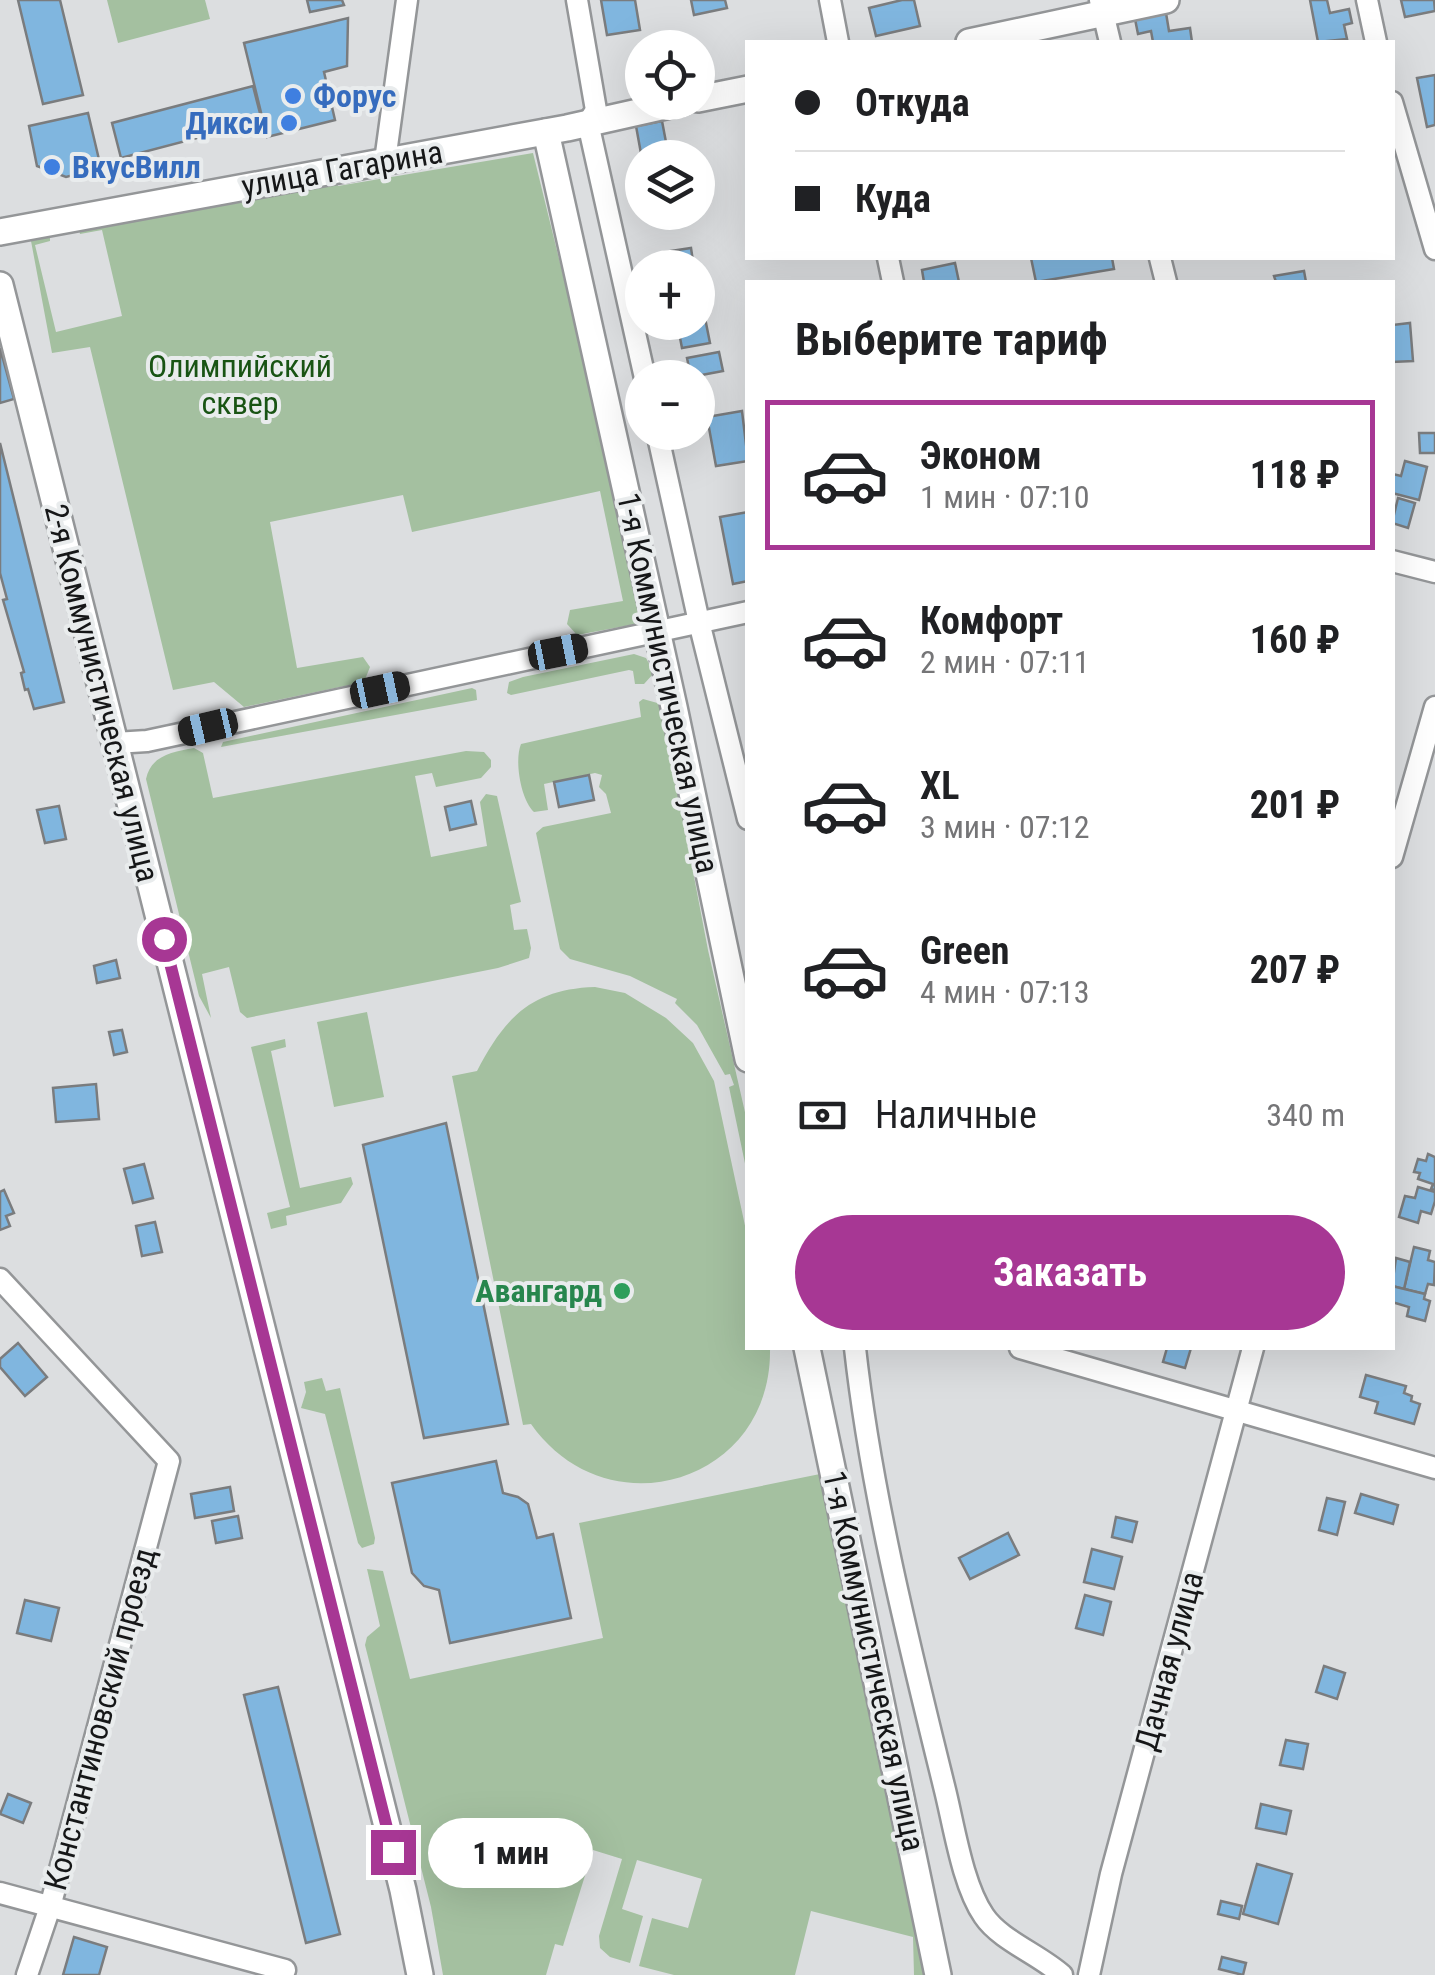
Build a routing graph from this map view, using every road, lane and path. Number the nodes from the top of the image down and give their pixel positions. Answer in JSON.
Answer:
{"nodes":[{"id":1,"x":406,"y":0,"type":"edge"},
{"id":2,"x":578,"y":0,"type":"edge"},
{"id":3,"x":830,"y":0,"type":"edge"},
{"id":4,"x":1166,"y":0,"type":"edge"},
{"id":5,"x":1366,"y":0,"type":"edge"},
{"id":6,"x":1102,"y":7,"type":"edge"},
{"id":7,"x":838,"y":40,"type":"edge"},
{"id":8,"x":977,"y":40,"type":"edge"},
{"id":9,"x":1110,"y":40,"type":"edge"},
{"id":10,"x":1376,"y":40,"type":"edge"},
{"id":11,"x":745,"y":90,"type":"edge"},
{"id":12,"x":715,"y":96,"type":"edge"},
{"id":13,"x":1395,"y":112,"type":"edge"},
{"id":14,"x":625,"y":115,"type":"edge"},
{"id":15,"x":588,"y":123,"type":"junction"},
{"id":16,"x":546,"y":132,"type":"junction"},
{"id":17,"x":385,"y":162,"type":"junction"},
{"id":18,"x":0,"y":232,"type":"edge"},
{"id":19,"x":1435,"y":249,"type":"edge"},
{"id":20,"x":0,"y":285,"type":"edge"},
{"id":21,"x":641,"y":360,"type":"edge"},
{"id":22,"x":661,"y":450,"type":"edge"},
{"id":23,"x":1395,"y":562,"type":"edge"},
{"id":24,"x":1435,"y":572,"type":"edge"},
{"id":25,"x":745,"y":613,"type":"edge"},
{"id":26,"x":699,"y":622,"type":"junction"},
{"id":27,"x":658,"y":631,"type":"junction"},
{"id":28,"x":1435,"y":707,"type":"edge"},
{"id":29,"x":115,"y":743,"type":"junction"},
{"id":30,"x":745,"y":808,"type":"edge"},
{"id":31,"x":1395,"y":847,"type":"edge"},
{"id":32,"x":745,"y":1045,"type":"edge"},
{"id":33,"x":0,"y":1281,"type":"edge"},
{"id":34,"x":807,"y":1350,"type":"edge"},
{"id":35,"x":854,"y":1350,"type":"edge"},
{"id":36,"x":1027,"y":1350,"type":"edge"},
{"id":37,"x":1252,"y":1350,"type":"edge"},
{"id":38,"x":1236,"y":1409,"type":"junction"},
{"id":39,"x":1435,"y":1468,"type":"edge"},
{"id":40,"x":0,"y":1892,"type":"edge"},
{"id":41,"x":50,"y":1907,"type":"junction"},
{"id":42,"x":286,"y":1970,"type":"dead end"},
{"id":43,"x":27,"y":1975,"type":"edge"},
{"id":44,"x":420,"y":1975,"type":"edge"},
{"id":45,"x":938,"y":1975,"type":"edge"},
{"id":46,"x":1062,"y":1975,"type":"edge"},
{"id":47,"x":1090,"y":1975,"type":"edge"}],
"edges":[{"from":1,"to":17,"type":"street"},
{"from":2,"to":15,"type":"street"},
{"from":3,"to":7,"type":"street"},
{"from":4,"to":6,"type":"street"},
{"from":5,"to":10,"type":"street"},
{"from":6,"to":8,"type":"street"},
{"from":6,"to":9,"type":"street"},
{"from":11,"to":12,"type":"street"},
{"from":13,"to":19,"type":"street"},
{"from":14,"to":15,"type":"street","name":"улица Гагарина"},
{"from":15,"to":16,"type":"street","name":"улица Гагарина"},
{"from":15,"to":21,"type":"street"},
{"from":16,"to":17,"type":"street","name":"улица Гагарина"},
{"from":16,"to":27,"type":"street","name":"1-я Коммунистическая улица"},
{"from":17,"to":18,"type":"street","name":"улица Гагарина"},
{"from":20,"to":29,"type":"street","name":"2-я Коммунистическая улица"},
{"from":22,"to":26,"type":"street"},
{"from":23,"to":24,"type":"street"},
{"from":25,"to":26,"type":"street"},
{"from":26,"to":27,"type":"street"},
{"from":26,"to":30,"type":"street"},
{"from":27,"to":29,"type":"street"},
{"from":27,"to":32,"type":"street","name":"1-я Коммунистическая улица"},
{"from":28,"to":31,"type":"street"},
{"from":29,"to":44,"type":"street","name":"2-я Коммунистическая улица"},
{"from":33,"to":41,"type":"street","name":"Константиновский проезд"},
{"from":34,"to":45,"type":"street","name":"1-я Коммунистическая улица"},
{"from":35,"to":46,"type":"street"},
{"from":36,"to":38,"type":"street"},
{"from":37,"to":38,"type":"street","name":"Дачная улица"},
{"from":38,"to":39,"type":"street"},
{"from":38,"to":47,"type":"street","name":"Дачная улица"},
{"from":40,"to":41,"type":"street"},
{"from":41,"to":42,"type":"street"},
{"from":41,"to":43,"type":"street","name":"Константиновский проезд"}]}
